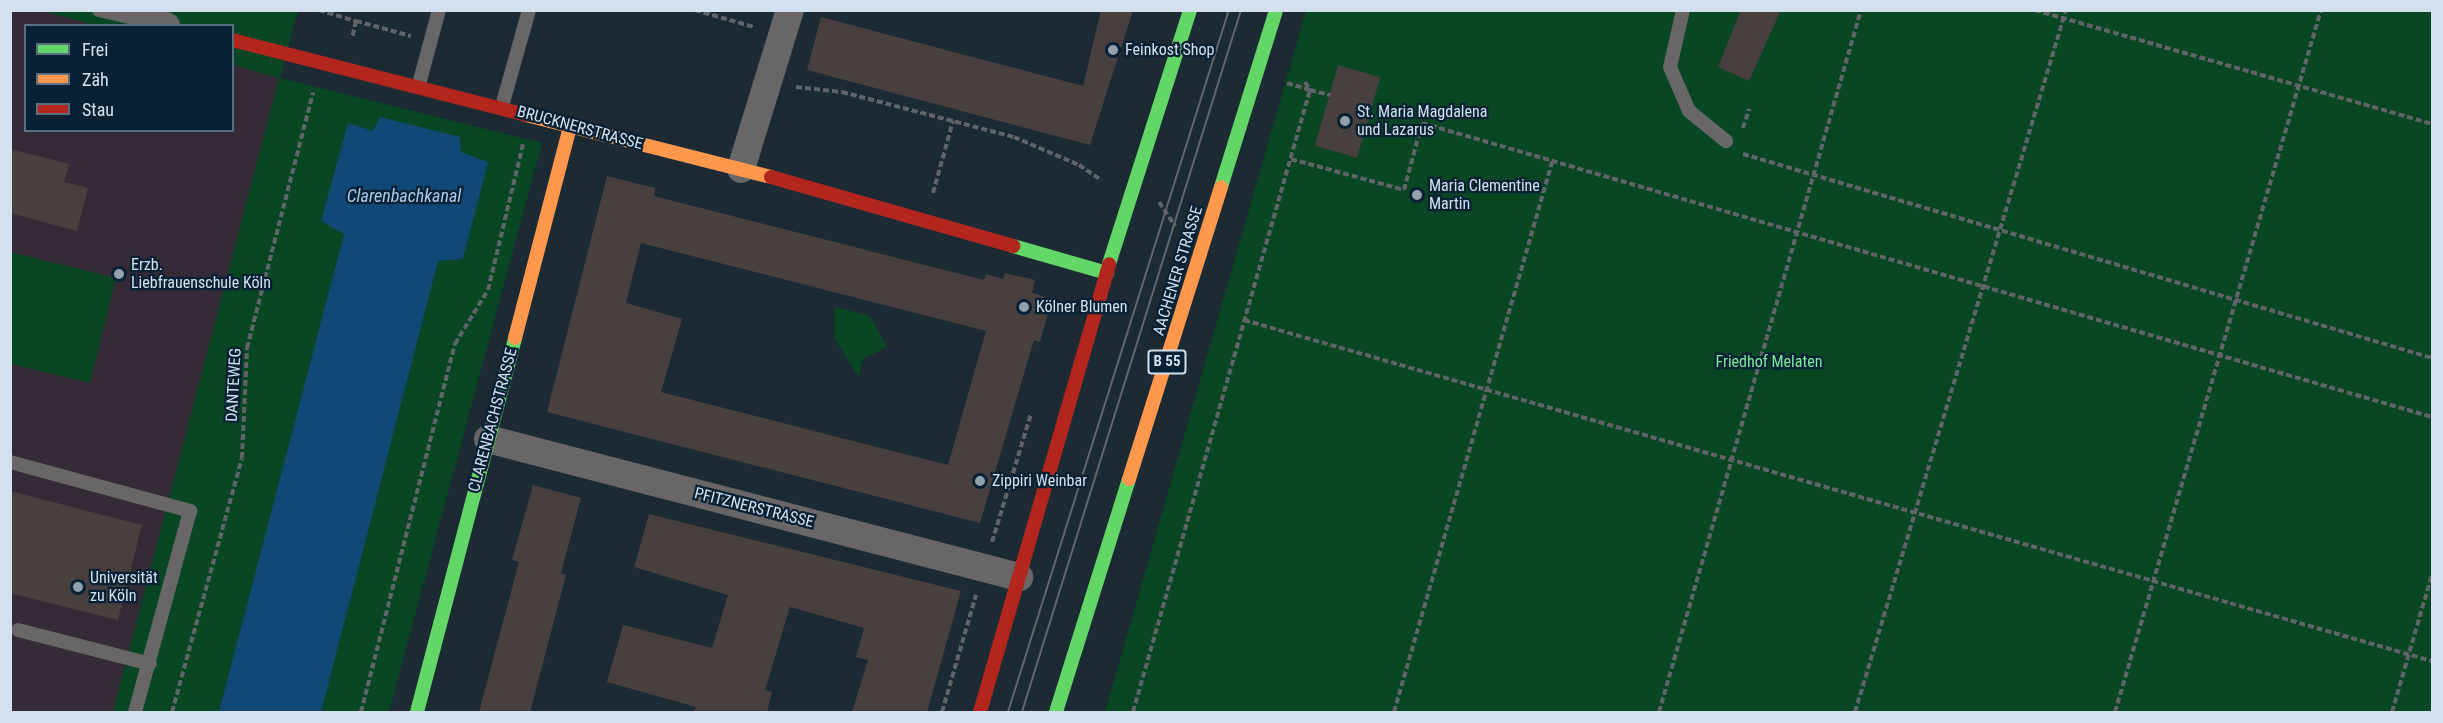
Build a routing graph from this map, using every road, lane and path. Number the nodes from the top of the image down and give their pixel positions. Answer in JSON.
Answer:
{"nodes":[{"id":1,"x":99,"y":10,"type":"edge"},
{"id":2,"x":319,"y":10,"type":"edge"},
{"id":3,"x":439,"y":10,"type":"edge"},
{"id":4,"x":529,"y":10,"type":"edge"},
{"id":5,"x":695,"y":10,"type":"edge"},
{"id":6,"x":1190,"y":10,"type":"edge"},
{"id":7,"x":1276,"y":10,"type":"edge"},
{"id":8,"x":1861,"y":10,"type":"edge"},
{"id":9,"x":2035,"y":10,"type":"edge"},
{"id":10,"x":2066,"y":10,"type":"edge"},
{"id":11,"x":2321,"y":10,"type":"edge"},
{"id":12,"x":1684,"y":11,"type":"edge"},
{"id":13,"x":328,"y":12,"type":"edge"},
{"id":14,"x":2063,"y":19,"type":"junction"},
{"id":15,"x":356,"y":21,"type":"junction"},
{"id":16,"x":154,"y":23,"type":"edge"},
{"id":17,"x":787,"y":23,"type":"edge"},
{"id":18,"x":234,"y":40,"type":"edge"},
{"id":19,"x":430,"y":42,"type":"junction"},
{"id":20,"x":321,"y":59,"type":"junction"},
{"id":21,"x":345,"y":64,"type":"junction"},
{"id":22,"x":1254,"y":75,"type":"junction"},
{"id":23,"x":1305,"y":82,"type":"dead end"},
{"id":24,"x":419,"y":84,"type":"junction"},
{"id":25,"x":771,"y":85,"type":"junction"},
{"id":26,"x":2299,"y":86,"type":"junction"},
{"id":27,"x":1310,"y":90,"type":"junction"},
{"id":28,"x":1330,"y":95,"type":"dead end"},
{"id":29,"x":502,"y":106,"type":"junction"},
{"id":30,"x":530,"y":114,"type":"junction"},
{"id":31,"x":953,"y":121,"type":"junction"},
{"id":32,"x":2433,"y":124,"type":"edge"},
{"id":33,"x":570,"y":127,"type":"junction"},
{"id":34,"x":1726,"y":141,"type":"joint"},
{"id":35,"x":1291,"y":159,"type":"junction"},
{"id":36,"x":1553,"y":159,"type":"junction"},
{"id":37,"x":741,"y":169,"type":"junction"},
{"id":38,"x":1814,"y":175,"type":"junction"},
{"id":39,"x":1128,"y":200,"type":"junction"},
{"id":40,"x":1153,"y":206,"type":"dead end"},
{"id":41,"x":925,"y":222,"type":"junction"},
{"id":42,"x":2000,"y":230,"type":"junction"},
{"id":43,"x":1797,"y":232,"type":"junction"},
{"id":44,"x":1179,"y":233,"type":"dead end"},
{"id":45,"x":1107,"y":273,"type":"junction"},
{"id":46,"x":1982,"y":286,"type":"junction"},
{"id":47,"x":2236,"y":300,"type":"junction"},
{"id":48,"x":1244,"y":320,"type":"junction"},
{"id":49,"x":2220,"y":355,"type":"junction"},
{"id":50,"x":2433,"y":358,"type":"edge"},
{"id":51,"x":1487,"y":390,"type":"junction"},
{"id":52,"x":2433,"y":417,"type":"edge"},
{"id":53,"x":488,"y":439,"type":"junction"},
{"id":54,"x":1732,"y":460,"type":"junction"},
{"id":55,"x":10,"y":462,"type":"edge"},
{"id":56,"x":1914,"y":512,"type":"junction"},
{"id":57,"x":2433,"y":574,"type":"edge"},
{"id":58,"x":1019,"y":577,"type":"junction"},
{"id":59,"x":2154,"y":581,"type":"junction"},
{"id":60,"x":18,"y":630,"type":"dead end"},
{"id":61,"x":2409,"y":654,"type":"junction"},
{"id":62,"x":2433,"y":661,"type":"edge"},
{"id":63,"x":150,"y":664,"type":"junction"},
{"id":64,"x":135,"y":712,"type":"edge"},
{"id":65,"x":172,"y":712,"type":"edge"},
{"id":66,"x":361,"y":712,"type":"edge"},
{"id":67,"x":417,"y":712,"type":"edge"},
{"id":68,"x":980,"y":712,"type":"edge"},
{"id":69,"x":1056,"y":712,"type":"edge"},
{"id":70,"x":1132,"y":712,"type":"edge"},
{"id":71,"x":1394,"y":712,"type":"edge"},
{"id":72,"x":1659,"y":712,"type":"edge"},
{"id":73,"x":1856,"y":712,"type":"edge"},
{"id":74,"x":2115,"y":712,"type":"edge"},
{"id":75,"x":2392,"y":712,"type":"edge"}],
"edges":[{"from":1,"to":16,"type":"lane"},
{"from":2,"to":13,"type":"path"},
{"from":3,"to":19,"type":"lane"},
{"from":4,"to":29,"type":"lane"},
{"from":5,"to":17,"type":"path"},
{"from":6,"to":39,"type":"street"},
{"from":7,"to":22,"type":"street","name":"AACHENER STRASSE","number":"B 55"},
{"from":8,"to":38,"type":"path"},
{"from":9,"to":14,"type":"path"},
{"from":10,"to":14,"type":"path"},
{"from":11,"to":26,"type":"path"},
{"from":12,"to":34,"type":"lane"},
{"from":13,"to":15,"type":"path"},
{"from":14,"to":26,"type":"path"},
{"from":14,"to":42,"type":"path"},
{"from":15,"to":19,"type":"path"},
{"from":15,"to":21,"type":"path"},
{"from":17,"to":25,"type":"street"},
{"from":18,"to":20,"type":"street","name":"BRUCKNERSTRASSE"},
{"from":19,"to":24,"type":"lane"},
{"from":20,"to":21,"type":"street","name":"BRUCKNERSTRASSE"},
{"from":20,"to":65,"type":"path","name":"DANTEWEG"},
{"from":21,"to":24,"type":"street","name":"BRUCKNERSTRASSE"},
{"from":22,"to":27,"type":"path"},
{"from":22,"to":69,"type":"street","name":"AACHENER STRASSE","number":"B 55"},
{"from":23,"to":27,"type":"path"},
{"from":24,"to":29,"type":"street","name":"BRUCKNERSTRASSE"},
{"from":25,"to":31,"type":"path"},
{"from":25,"to":37,"type":"street"},
{"from":26,"to":32,"type":"path"},
{"from":26,"to":47,"type":"path"},
{"from":27,"to":28,"type":"path"},
{"from":27,"to":35,"type":"path"},
{"from":29,"to":30,"type":"street","name":"BRUCKNERSTRASSE"},
{"from":30,"to":33,"type":"street","name":"BRUCKNERSTRASSE"},
{"from":30,"to":66,"type":"path"},
{"from":31,"to":39,"type":"path"},
{"from":31,"to":41,"type":"path"},
{"from":33,"to":37,"type":"street","name":"BRUCKNERSTRASSE"},
{"from":33,"to":53,"type":"street","name":"CLARENBACHSTRASSE"},
{"from":34,"to":38,"type":"path"},
{"from":35,"to":36,"type":"path"},
{"from":35,"to":48,"type":"path"},
{"from":36,"to":43,"type":"path"},
{"from":36,"to":51,"type":"path"},
{"from":37,"to":41,"type":"street","name":"BRUCKNERSTRASSE"},
{"from":38,"to":42,"type":"path"},
{"from":38,"to":43,"type":"path"},
{"from":39,"to":45,"type":"street"},
{"from":40,"to":44,"type":"path"},
{"from":41,"to":45,"type":"street","name":"BRUCKNERSTRASSE"},
{"from":42,"to":46,"type":"path"},
{"from":42,"to":47,"type":"path"},
{"from":43,"to":46,"type":"path"},
{"from":43,"to":54,"type":"path"},
{"from":45,"to":58,"type":"street"},
{"from":46,"to":49,"type":"path"},
{"from":46,"to":56,"type":"path"},
{"from":47,"to":49,"type":"path"},
{"from":47,"to":50,"type":"path"},
{"from":48,"to":51,"type":"path"},
{"from":48,"to":70,"type":"path"},
{"from":49,"to":52,"type":"path"},
{"from":49,"to":59,"type":"path"},
{"from":51,"to":54,"type":"path"},
{"from":51,"to":71,"type":"path"},
{"from":53,"to":58,"type":"street","name":"PFITZNERSTRASSE"},
{"from":53,"to":67,"type":"street","name":"CLARENBACHSTRASSE"},
{"from":54,"to":56,"type":"path"},
{"from":54,"to":72,"type":"path"},
{"from":55,"to":63,"type":"lane"},
{"from":56,"to":59,"type":"path"},
{"from":56,"to":73,"type":"path"},
{"from":57,"to":61,"type":"path"},
{"from":58,"to":68,"type":"street"},
{"from":59,"to":61,"type":"path"},
{"from":59,"to":74,"type":"path"},
{"from":60,"to":63,"type":"lane"},
{"from":61,"to":62,"type":"path"},
{"from":61,"to":75,"type":"path"},
{"from":63,"to":64,"type":"lane"}]}
